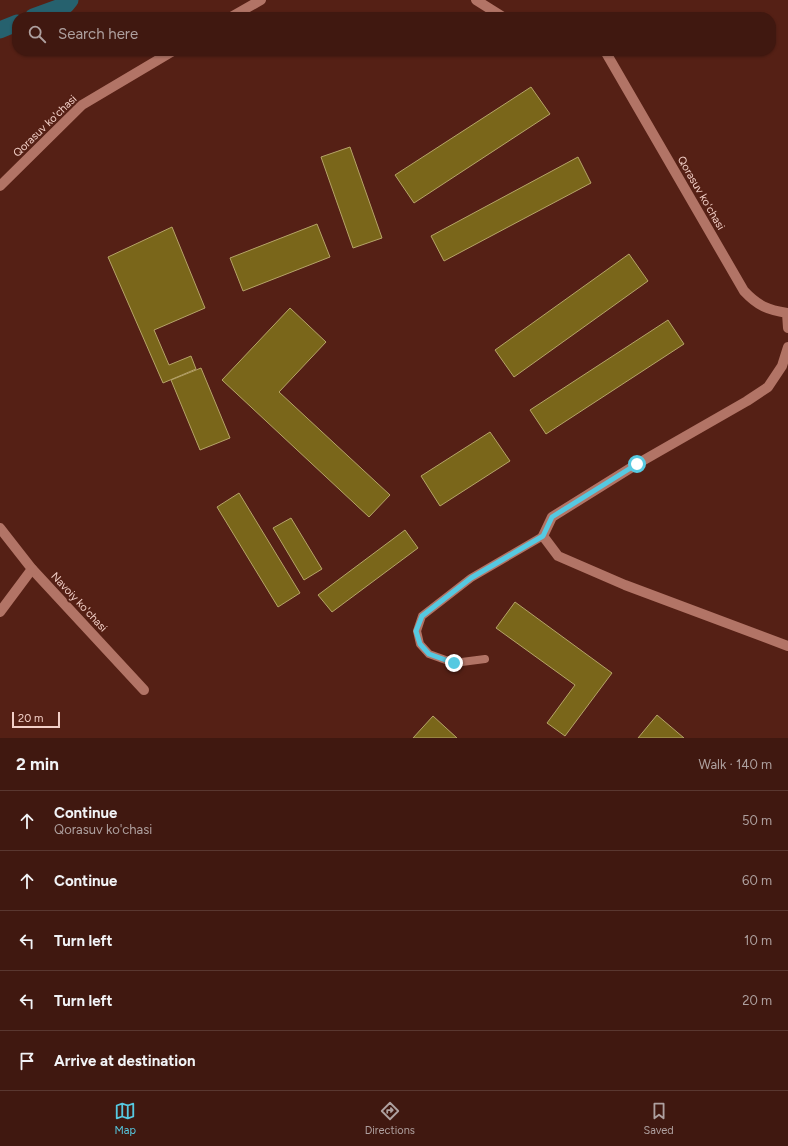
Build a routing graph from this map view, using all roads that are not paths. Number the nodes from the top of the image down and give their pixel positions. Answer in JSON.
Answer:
{"nodes":[{"id":1,"x":261,"y":0,"type":"edge"},
{"id":2,"x":476,"y":0,"type":"edge"},
{"id":3,"x":240,"y":12,"type":"edge"},
{"id":4,"x":495,"y":12,"type":"edge"},
{"id":5,"x":165,"y":56,"type":"edge"},
{"id":6,"x":608,"y":56,"type":"edge"},
{"id":7,"x":0,"y":186,"type":"edge"},
{"id":8,"x":788,"y":312,"type":"edge"},
{"id":9,"x":788,"y":328,"type":"edge"},
{"id":10,"x":788,"y":347,"type":"edge"},
{"id":11,"x":0,"y":528,"type":"edge"},
{"id":12,"x":543,"y":536,"type":"junction"},
{"id":13,"x":32,"y":569,"type":"junction"},
{"id":14,"x":0,"y":612,"type":"edge"},
{"id":15,"x":788,"y":646,"type":"edge"},
{"id":16,"x":485,"y":659,"type":"dead end"},
{"id":17,"x":144,"y":690,"type":"dead end"}],
"edges":[{"from":1,"to":3,"type":"street"},
{"from":2,"to":4,"type":"street"},
{"from":5,"to":7,"type":"street","name":"Qorasuv ko'chasi"},
{"from":6,"to":8,"type":"street","name":"Qorasuv ko'chasi"},
{"from":8,"to":9,"type":"street","name":"Qorasuv ko'chasi"},
{"from":10,"to":12,"type":"street"},
{"from":11,"to":13,"type":"street","name":"Navoiy ko'chasi"},
{"from":12,"to":15,"type":"street"},
{"from":12,"to":16,"type":"lane"},
{"from":13,"to":14,"type":"street"},
{"from":13,"to":17,"type":"street","name":"Navoiy ko'chasi"}]}
